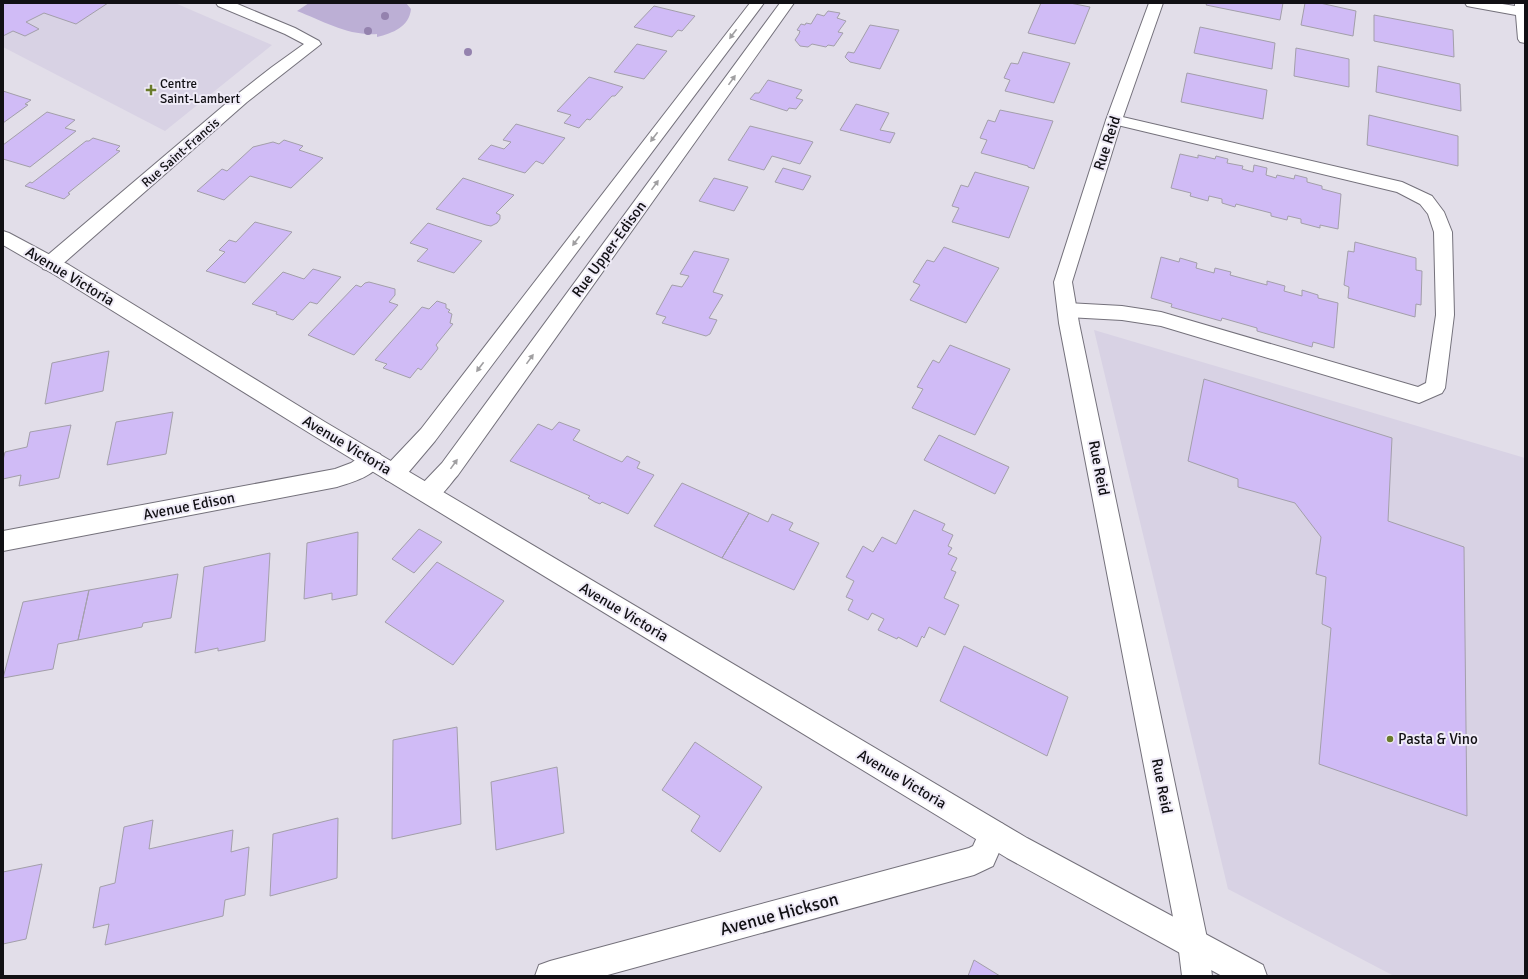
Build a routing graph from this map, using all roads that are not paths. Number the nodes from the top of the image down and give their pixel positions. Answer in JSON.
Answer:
{"nodes":[{"id":1,"x":223,"y":3,"type":"edge"},
{"id":2,"x":757,"y":3,"type":"edge"},
{"id":3,"x":787,"y":3,"type":"edge"},
{"id":4,"x":1156,"y":3,"type":"edge"},
{"id":5,"x":1472,"y":3,"type":"edge"},
{"id":6,"x":1522,"y":8,"type":"edge"},
{"id":7,"x":1525,"y":39,"type":"edge"},
{"id":8,"x":1114,"y":120,"type":"junction"},
{"id":9,"x":3,"y":237,"type":"edge"},
{"id":10,"x":50,"y":264,"type":"junction"},
{"id":11,"x":1067,"y":310,"type":"junction"},
{"id":12,"x":372,"y":460,"type":"junction"},
{"id":13,"x":394,"y":473,"type":"junction"},
{"id":14,"x":428,"y":493,"type":"junction"},
{"id":15,"x":3,"y":541,"type":"edge"},
{"id":16,"x":993,"y":834,"type":"junction"},
{"id":17,"x":1193,"y":943,"type":"junction"},
{"id":18,"x":550,"y":976,"type":"edge"},
{"id":19,"x":1197,"y":976,"type":"edge"},
{"id":20,"x":1252,"y":976,"type":"edge"}],
"edges":[{"from":1,"to":10,"type":"street","name":"Rue Saint-Francis"},
{"from":2,"to":13,"type":"street","name":"Rue Upper-Edison","one_way":true},
{"from":14,"to":3,"type":"street","name":"Rue Upper-Edison","one_way":true},
{"from":4,"to":8,"type":"street","name":"Rue Reid"},
{"from":5,"to":6,"type":"street"},
{"from":6,"to":7,"type":"street"},
{"from":8,"to":11,"type":"street","name":"Rue Reid"},
{"from":8,"to":11,"type":"lane"},
{"from":9,"to":10,"type":"street","name":"Avenue Victoria"},
{"from":10,"to":12,"type":"street","name":"Avenue Victoria"},
{"from":11,"to":17,"type":"street","name":"Rue Reid"},
{"from":12,"to":13,"type":"street","name":"Avenue Victoria"},
{"from":12,"to":15,"type":"street","name":"Avenue Edison"},
{"from":13,"to":14,"type":"street","name":"Avenue Victoria"},
{"from":14,"to":16,"type":"street","name":"Avenue Victoria"},
{"from":16,"to":17,"type":"street","name":"Avenue Victoria"},
{"from":16,"to":18,"type":"street","name":"Avenue Hickson"},
{"from":17,"to":19,"type":"street","name":"Rue Reid"},
{"from":17,"to":20,"type":"street","name":"Avenue Victoria"}]}
